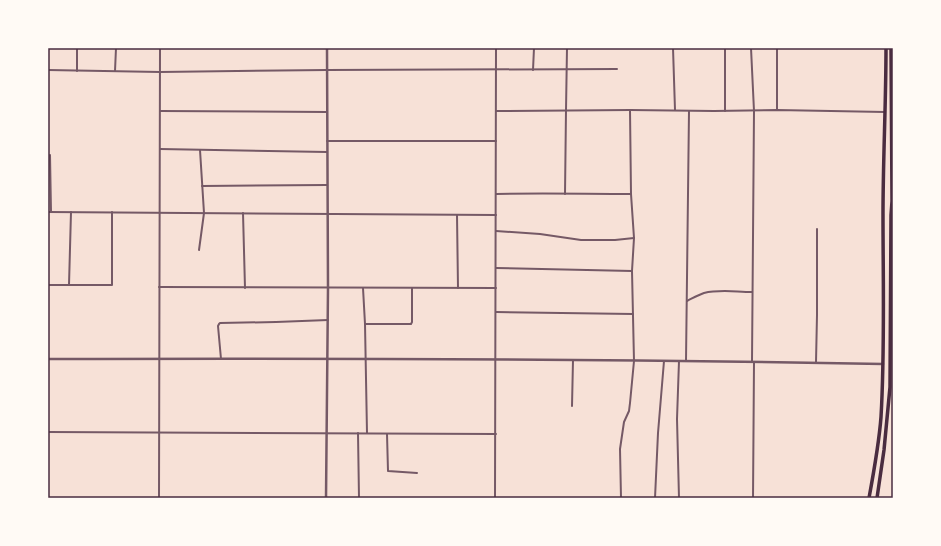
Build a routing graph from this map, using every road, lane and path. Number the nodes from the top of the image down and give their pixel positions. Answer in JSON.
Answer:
{"nodes":[{"id":1,"x":77,"y":48,"type":"edge"},
{"id":2,"x":116,"y":48,"type":"edge"},
{"id":3,"x":160,"y":48,"type":"edge"},
{"id":4,"x":326,"y":48,"type":"edge"},
{"id":5,"x":496,"y":48,"type":"edge"},
{"id":6,"x":534,"y":48,"type":"edge"},
{"id":7,"x":567,"y":48,"type":"edge"},
{"id":8,"x":673,"y":48,"type":"edge"},
{"id":9,"x":725,"y":48,"type":"edge"},
{"id":10,"x":751,"y":48,"type":"edge"},
{"id":11,"x":777,"y":48,"type":"edge"},
{"id":12,"x":886,"y":48,"type":"edge"},
{"id":13,"x":891,"y":48,"type":"edge"},
{"id":14,"x":567,"y":69,"type":"junction"},
{"id":15,"x":617,"y":69,"type":"dead end"},
{"id":16,"x":48,"y":70,"type":"edge"},
{"id":17,"x":327,"y":70,"type":"junction"},
{"id":18,"x":496,"y":70,"type":"junction"},
{"id":19,"x":533,"y":70,"type":"junction"},
{"id":20,"x":77,"y":71,"type":"junction"},
{"id":21,"x":116,"y":71,"type":"junction"},
{"id":22,"x":160,"y":72,"type":"junction"},
{"id":23,"x":496,"y":110,"type":"junction"},
{"id":24,"x":566,"y":110,"type":"junction"},
{"id":25,"x":630,"y":110,"type":"junction"},
{"id":26,"x":675,"y":110,"type":"junction"},
{"id":27,"x":777,"y":110,"type":"junction"},
{"id":28,"x":160,"y":111,"type":"junction"},
{"id":29,"x":689,"y":111,"type":"junction"},
{"id":30,"x":725,"y":111,"type":"junction"},
{"id":31,"x":754,"y":111,"type":"junction"},
{"id":32,"x":327,"y":112,"type":"junction"},
{"id":33,"x":886,"y":112,"type":"junction"},
{"id":34,"x":892,"y":112,"type":"edge"},
{"id":35,"x":327,"y":141,"type":"junction"},
{"id":36,"x":496,"y":141,"type":"junction"},
{"id":37,"x":160,"y":149,"type":"junction"},
{"id":38,"x":200,"y":150,"type":"junction"},
{"id":39,"x":327,"y":152,"type":"junction"},
{"id":40,"x":50,"y":155,"type":"dead end"},
{"id":41,"x":328,"y":185,"type":"junction"},
{"id":42,"x":202,"y":186,"type":"junction"},
{"id":43,"x":496,"y":194,"type":"junction"},
{"id":44,"x":565,"y":194,"type":"junction"},
{"id":45,"x":631,"y":194,"type":"junction"},
{"id":46,"x":49,"y":212,"type":"edge"},
{"id":47,"x":71,"y":212,"type":"junction"},
{"id":48,"x":112,"y":212,"type":"junction"},
{"id":49,"x":160,"y":213,"type":"junction"},
{"id":50,"x":204,"y":213,"type":"junction"},
{"id":51,"x":243,"y":213,"type":"junction"},
{"id":52,"x":328,"y":214,"type":"junction"},
{"id":53,"x":457,"y":215,"type":"junction"},
{"id":54,"x":496,"y":215,"type":"junction"},
{"id":55,"x":816,"y":229,"type":"dead end"},
{"id":56,"x":496,"y":231,"type":"junction"},
{"id":57,"x":634,"y":238,"type":"junction"},
{"id":58,"x":199,"y":250,"type":"dead end"},
{"id":59,"x":884,"y":252,"type":"junction"},
{"id":60,"x":891,"y":252,"type":"junction"},
{"id":61,"x":496,"y":268,"type":"junction"},
{"id":62,"x":632,"y":271,"type":"junction"},
{"id":63,"x":48,"y":285,"type":"edge"},
{"id":64,"x":69,"y":285,"type":"junction"},
{"id":65,"x":159,"y":287,"type":"junction"},
{"id":66,"x":245,"y":288,"type":"junction"},
{"id":67,"x":328,"y":288,"type":"junction"},
{"id":68,"x":363,"y":288,"type":"junction"},
{"id":69,"x":412,"y":288,"type":"junction"},
{"id":70,"x":458,"y":288,"type":"junction"},
{"id":71,"x":496,"y":288,"type":"junction"},
{"id":72,"x":752,"y":292,"type":"junction"},
{"id":73,"x":687,"y":301,"type":"junction"},
{"id":74,"x":496,"y":312,"type":"junction"},
{"id":75,"x":633,"y":314,"type":"junction"},
{"id":76,"x":328,"y":320,"type":"junction"},
{"id":77,"x":365,"y":324,"type":"junction"},
{"id":78,"x":48,"y":359,"type":"edge"},
{"id":79,"x":159,"y":359,"type":"junction"},
{"id":80,"x":221,"y":359,"type":"junction"},
{"id":81,"x":328,"y":359,"type":"junction"},
{"id":82,"x":366,"y":359,"type":"junction"},
{"id":83,"x":496,"y":360,"type":"junction"},
{"id":84,"x":573,"y":360,"type":"junction"},
{"id":85,"x":634,"y":361,"type":"junction"},
{"id":86,"x":664,"y":361,"type":"junction"},
{"id":87,"x":679,"y":361,"type":"junction"},
{"id":88,"x":686,"y":361,"type":"junction"},
{"id":89,"x":753,"y":362,"type":"junction"},
{"id":90,"x":816,"y":362,"type":"junction"},
{"id":91,"x":892,"y":362,"type":"edge"},
{"id":92,"x":883,"y":364,"type":"junction"},
{"id":93,"x":572,"y":406,"type":"dead end"},
{"id":94,"x":48,"y":432,"type":"edge"},
{"id":95,"x":159,"y":432,"type":"junction"},
{"id":96,"x":327,"y":433,"type":"junction"},
{"id":97,"x":358,"y":433,"type":"junction"},
{"id":98,"x":367,"y":434,"type":"junction"},
{"id":99,"x":388,"y":434,"type":"junction"},
{"id":100,"x":496,"y":434,"type":"junction"},
{"id":101,"x":417,"y":473,"type":"dead end"},
{"id":102,"x":159,"y":498,"type":"edge"},
{"id":103,"x":326,"y":498,"type":"edge"},
{"id":104,"x":359,"y":498,"type":"edge"},
{"id":105,"x":496,"y":498,"type":"edge"},
{"id":106,"x":621,"y":498,"type":"edge"},
{"id":107,"x":655,"y":498,"type":"edge"},
{"id":108,"x":679,"y":498,"type":"edge"},
{"id":109,"x":752,"y":498,"type":"edge"},
{"id":110,"x":869,"y":498,"type":"edge"},
{"id":111,"x":877,"y":498,"type":"edge"}],
"edges":[{"from":1,"to":20,"type":"street"},
{"from":2,"to":21,"type":"street"},
{"from":3,"to":22,"type":"street"},
{"from":4,"to":17,"type":"street"},
{"from":5,"to":18,"type":"street"},
{"from":6,"to":19,"type":"street"},
{"from":7,"to":14,"type":"street"},
{"from":8,"to":26,"type":"street"},
{"from":9,"to":30,"type":"street"},
{"from":10,"to":31,"type":"street"},
{"from":11,"to":27,"type":"street"},
{"from":12,"to":33,"type":"highway"},
{"from":13,"to":34,"type":"highway"},
{"from":14,"to":15,"type":"street"},
{"from":14,"to":19,"type":"street"},
{"from":14,"to":24,"type":"street"},
{"from":16,"to":20,"type":"street"},
{"from":17,"to":18,"type":"street"},
{"from":17,"to":22,"type":"street"},
{"from":17,"to":32,"type":"street"},
{"from":18,"to":19,"type":"street"},
{"from":18,"to":23,"type":"street"},
{"from":20,"to":21,"type":"street"},
{"from":21,"to":22,"type":"street"},
{"from":22,"to":28,"type":"street"},
{"from":23,"to":24,"type":"street"},
{"from":23,"to":36,"type":"street"},
{"from":24,"to":25,"type":"street"},
{"from":24,"to":44,"type":"street"},
{"from":25,"to":26,"type":"street"},
{"from":25,"to":45,"type":"street"},
{"from":26,"to":29,"type":"street"},
{"from":27,"to":31,"type":"street"},
{"from":27,"to":33,"type":"street"},
{"from":28,"to":32,"type":"street"},
{"from":28,"to":37,"type":"street"},
{"from":29,"to":30,"type":"street"},
{"from":29,"to":73,"type":"street"},
{"from":30,"to":31,"type":"street"},
{"from":31,"to":72,"type":"street"},
{"from":32,"to":35,"type":"street"},
{"from":33,"to":59,"type":"highway"},
{"from":34,"to":60,"type":"highway"},
{"from":35,"to":36,"type":"street"},
{"from":35,"to":39,"type":"street"},
{"from":36,"to":43,"type":"street"},
{"from":37,"to":38,"type":"street"},
{"from":37,"to":49,"type":"street"},
{"from":38,"to":39,"type":"street"},
{"from":38,"to":42,"type":"street"},
{"from":39,"to":41,"type":"street"},
{"from":40,"to":46,"type":"street"},
{"from":41,"to":42,"type":"street"},
{"from":41,"to":52,"type":"street"},
{"from":42,"to":50,"type":"street"},
{"from":43,"to":44,"type":"street"},
{"from":43,"to":54,"type":"street"},
{"from":44,"to":45,"type":"street"},
{"from":45,"to":57,"type":"street"},
{"from":46,"to":47,"type":"street"},
{"from":47,"to":48,"type":"street"},
{"from":47,"to":64,"type":"street"},
{"from":48,"to":49,"type":"street"},
{"from":48,"to":64,"type":"street"},
{"from":49,"to":50,"type":"street"},
{"from":49,"to":65,"type":"street"},
{"from":50,"to":51,"type":"street"},
{"from":50,"to":58,"type":"street"},
{"from":51,"to":52,"type":"street"},
{"from":51,"to":66,"type":"street"},
{"from":52,"to":53,"type":"street"},
{"from":52,"to":67,"type":"street"},
{"from":53,"to":54,"type":"street"},
{"from":53,"to":70,"type":"street"},
{"from":54,"to":56,"type":"street"},
{"from":55,"to":90,"type":"street"},
{"from":56,"to":57,"type":"street"},
{"from":56,"to":61,"type":"street"},
{"from":57,"to":62,"type":"street"},
{"from":59,"to":60,"type":"highway"},
{"from":59,"to":92,"type":"highway"},
{"from":60,"to":91,"type":"highway"},
{"from":61,"to":62,"type":"street"},
{"from":61,"to":71,"type":"street"},
{"from":62,"to":75,"type":"street"},
{"from":63,"to":64,"type":"street"},
{"from":65,"to":66,"type":"street"},
{"from":65,"to":79,"type":"street"},
{"from":66,"to":67,"type":"street"},
{"from":67,"to":68,"type":"street"},
{"from":67,"to":76,"type":"street"},
{"from":68,"to":69,"type":"street"},
{"from":68,"to":77,"type":"street"},
{"from":69,"to":70,"type":"street"},
{"from":69,"to":77,"type":"street"},
{"from":70,"to":71,"type":"street"},
{"from":71,"to":74,"type":"street"},
{"from":72,"to":73,"type":"street"},
{"from":72,"to":89,"type":"street"},
{"from":73,"to":88,"type":"street"},
{"from":74,"to":75,"type":"street"},
{"from":74,"to":83,"type":"street"},
{"from":75,"to":85,"type":"street"},
{"from":76,"to":80,"type":"street"},
{"from":76,"to":81,"type":"street"},
{"from":77,"to":82,"type":"street"},
{"from":78,"to":79,"type":"street"},
{"from":79,"to":80,"type":"street"},
{"from":79,"to":95,"type":"street"},
{"from":80,"to":81,"type":"street"},
{"from":81,"to":82,"type":"street"},
{"from":81,"to":96,"type":"street"},
{"from":82,"to":83,"type":"street"},
{"from":82,"to":98,"type":"street"},
{"from":83,"to":84,"type":"street"},
{"from":83,"to":100,"type":"street"},
{"from":84,"to":85,"type":"street"},
{"from":84,"to":93,"type":"street"},
{"from":85,"to":86,"type":"street"},
{"from":85,"to":106,"type":"street"},
{"from":86,"to":87,"type":"street"},
{"from":86,"to":107,"type":"street"},
{"from":87,"to":88,"type":"street"},
{"from":87,"to":108,"type":"street"},
{"from":88,"to":89,"type":"street"},
{"from":89,"to":90,"type":"street"},
{"from":89,"to":109,"type":"street"},
{"from":90,"to":92,"type":"street"},
{"from":91,"to":111,"type":"highway"},
{"from":92,"to":110,"type":"highway"},
{"from":94,"to":95,"type":"street"},
{"from":95,"to":96,"type":"street"},
{"from":95,"to":102,"type":"street"},
{"from":96,"to":97,"type":"street"},
{"from":96,"to":103,"type":"street"},
{"from":97,"to":98,"type":"street"},
{"from":97,"to":104,"type":"street"},
{"from":98,"to":99,"type":"street"},
{"from":99,"to":100,"type":"street"},
{"from":99,"to":101,"type":"street"},
{"from":100,"to":105,"type":"street"}]}
